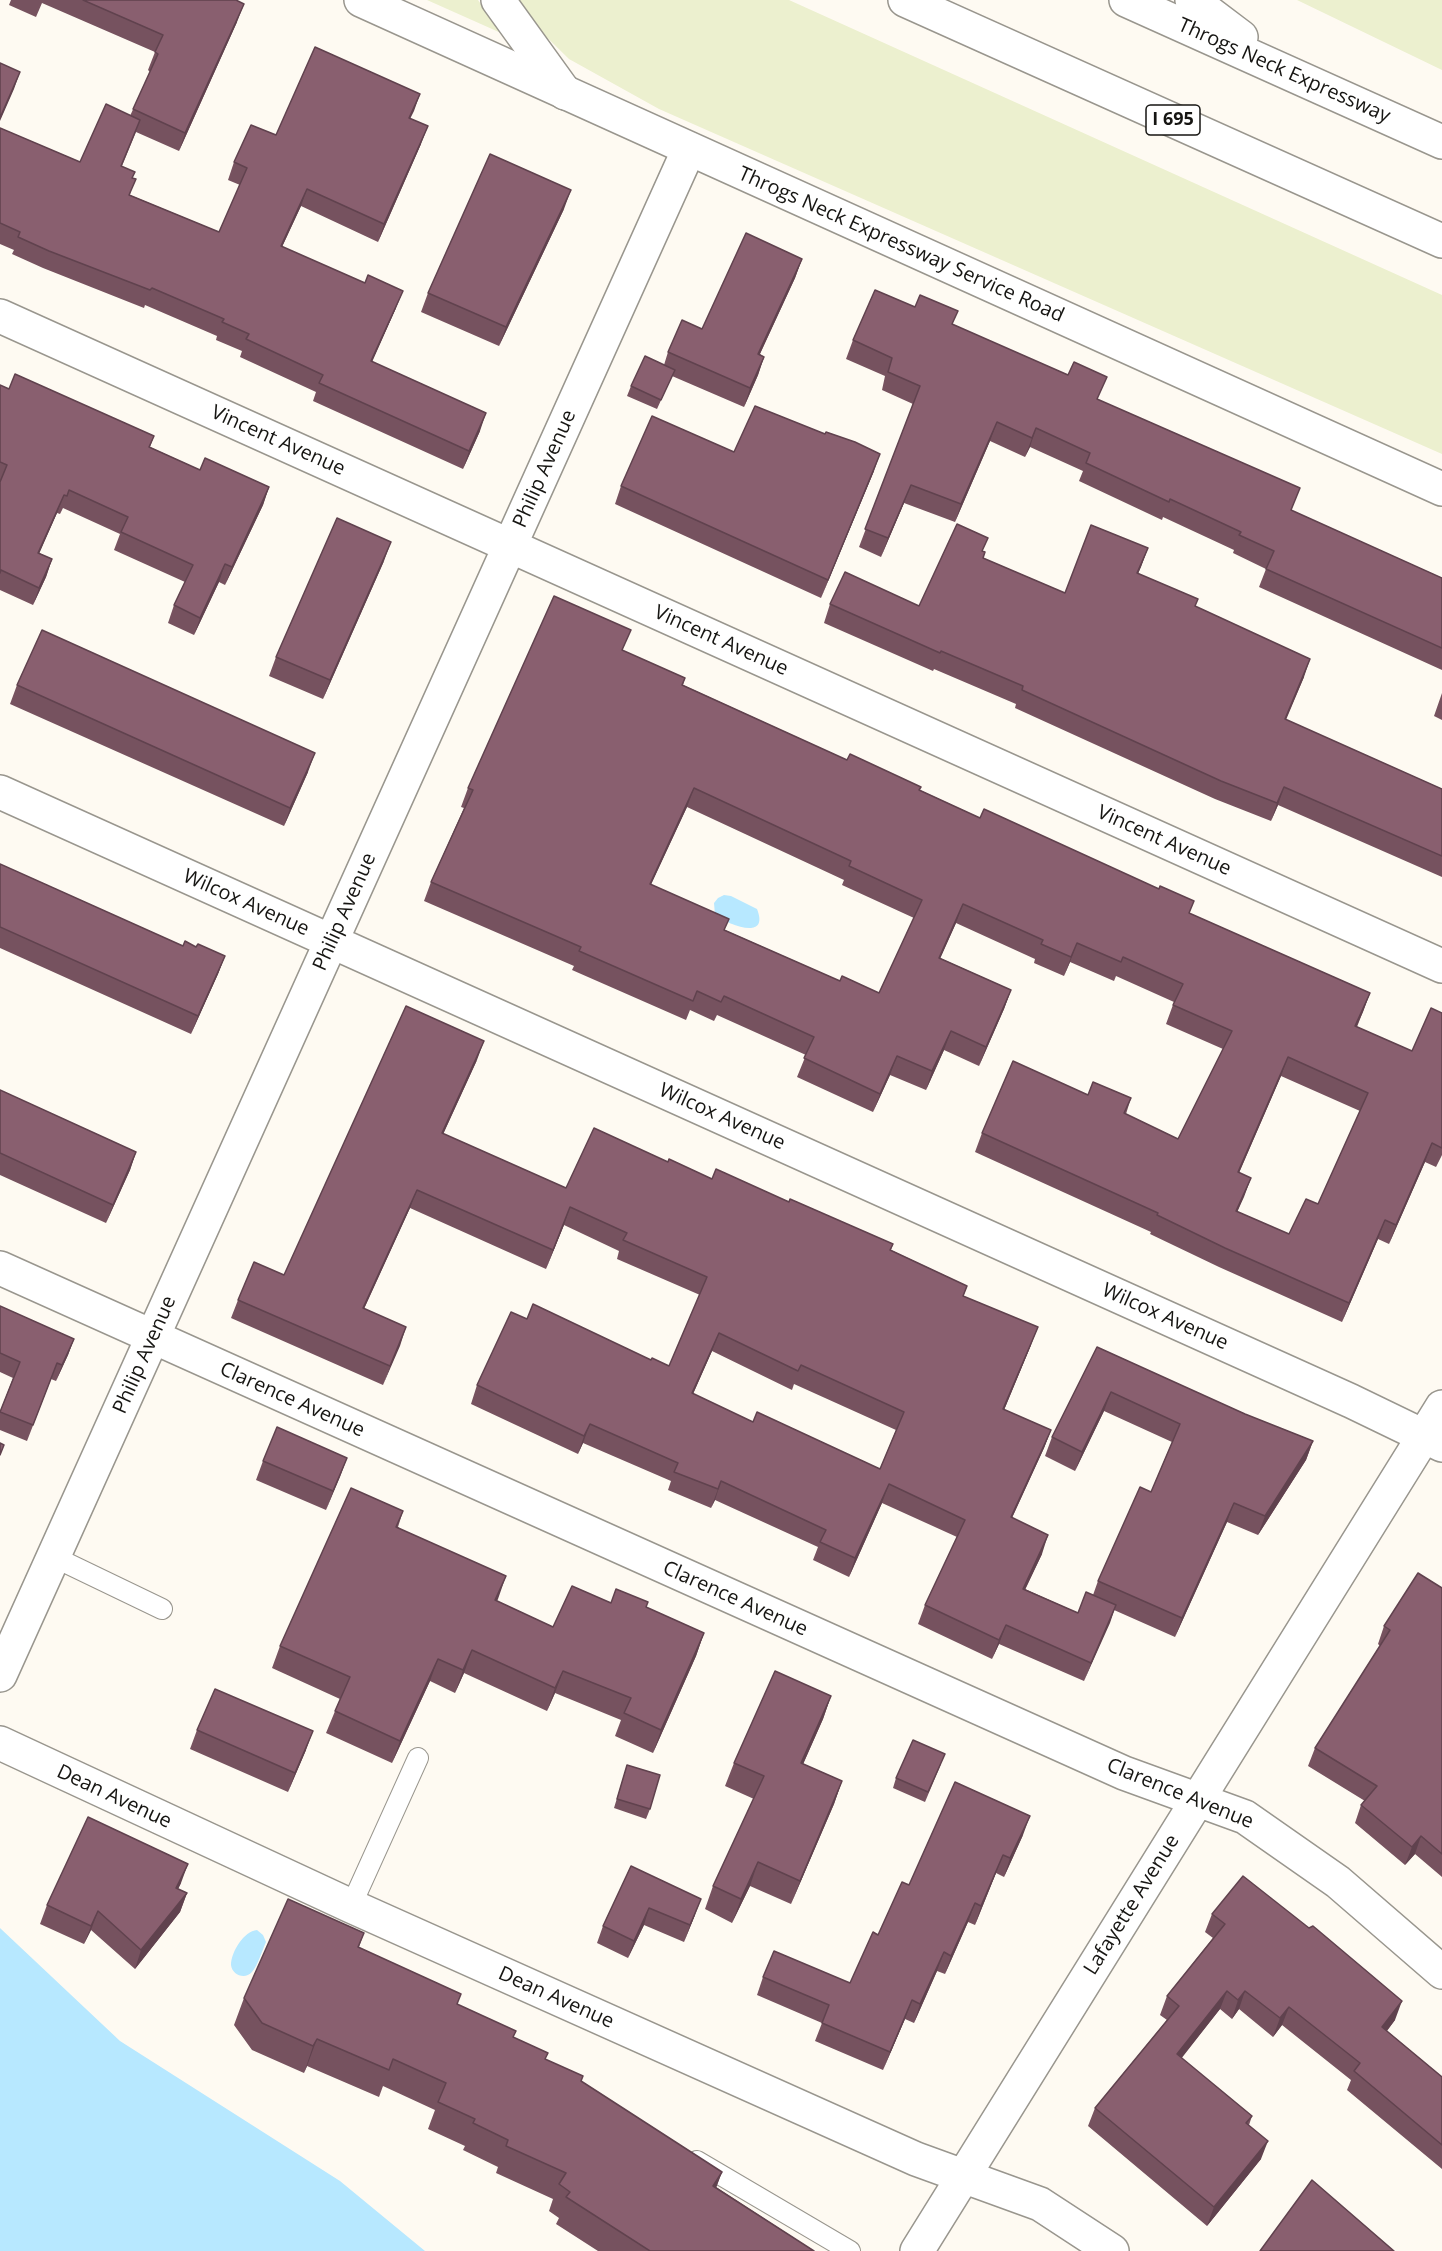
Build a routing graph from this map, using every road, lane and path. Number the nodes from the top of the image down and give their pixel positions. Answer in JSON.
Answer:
{"nodes":[{"id":1,"x":361,"y":0,"type":"edge"},
{"id":2,"x":498,"y":0,"type":"edge"},
{"id":3,"x":905,"y":0,"type":"edge"},
{"id":4,"x":1126,"y":0,"type":"edge"},
{"id":5,"x":1192,"y":0,"type":"edge"},
{"id":6,"x":1288,"y":72,"type":"junction"},
{"id":7,"x":565,"y":93,"type":"junction"},
{"id":8,"x":1442,"y":142,"type":"edge"},
{"id":9,"x":689,"y":149,"type":"junction"},
{"id":10,"x":1442,"y":241,"type":"edge"},
{"id":11,"x":0,"y":316,"type":"edge"},
{"id":12,"x":1442,"y":489,"type":"edge"},
{"id":13,"x":510,"y":546,"type":"junction"},
{"id":14,"x":0,"y":792,"type":"edge"},
{"id":15,"x":332,"y":941,"type":"junction"},
{"id":16,"x":1442,"y":966,"type":"edge"},
{"id":17,"x":0,"y":1268,"type":"edge"},
{"id":18,"x":153,"y":1337,"type":"junction"},
{"id":19,"x":1442,"y":1407,"type":"edge"},
{"id":20,"x":1433,"y":1440,"type":"edge"},
{"id":21,"x":54,"y":1557,"type":"junction"},
{"id":22,"x":162,"y":1609,"type":"dead end"},
{"id":23,"x":0,"y":1675,"type":"edge"},
{"id":24,"x":0,"y":1743,"type":"edge"},
{"id":25,"x":418,"y":1758,"type":"dead end"},
{"id":26,"x":1197,"y":1800,"type":"junction"},
{"id":27,"x":351,"y":1906,"type":"junction"},
{"id":28,"x":1442,"y":1972,"type":"edge"},
{"id":29,"x":685,"y":2154,"type":"edge"},
{"id":30,"x":964,"y":2175,"type":"junction"},
{"id":31,"x":850,"y":2251,"type":"edge"},
{"id":32,"x":917,"y":2251,"type":"edge"},
{"id":33,"x":1112,"y":2251,"type":"edge"}],
"edges":[{"from":1,"to":7,"type":"main road","name":"Throgs Neck Expressway Service Road"},
{"from":2,"to":7,"type":"main road"},
{"from":3,"to":10,"type":"main road","number":"I 695"},
{"from":4,"to":6,"type":"main road","name":"Throgs Neck Expressway"},
{"from":5,"to":6,"type":"main road"},
{"from":6,"to":8,"type":"main road","name":"Throgs Neck Expressway"},
{"from":7,"to":9,"type":"main road","name":"Throgs Neck Expressway Service Road"},
{"from":9,"to":12,"type":"main road","name":"Throgs Neck Expressway Service Road"},
{"from":9,"to":13,"type":"main road","name":"Philip Avenue"},
{"from":11,"to":13,"type":"main road","name":"Vincent Avenue"},
{"from":13,"to":15,"type":"main road","name":"Philip Avenue"},
{"from":13,"to":16,"type":"main road","name":"Vincent Avenue"},
{"from":14,"to":15,"type":"main road","name":"Wilcox Avenue"},
{"from":15,"to":18,"type":"main road","name":"Philip Avenue"},
{"from":15,"to":20,"type":"main road","name":"Wilcox Avenue"},
{"from":17,"to":18,"type":"main road","name":"Clarence Avenue"},
{"from":18,"to":21,"type":"main road","name":"Philip Avenue"},
{"from":18,"to":26,"type":"main road","name":"Clarence Avenue"},
{"from":19,"to":20,"type":"main road","name":"Lafayette Avenue"},
{"from":20,"to":26,"type":"main road","name":"Lafayette Avenue"},
{"from":21,"to":22,"type":"lane"},
{"from":21,"to":23,"type":"main road","name":"Philip Avenue"},
{"from":24,"to":27,"type":"main road","name":"Dean Avenue"},
{"from":25,"to":27,"type":"lane"},
{"from":26,"to":28,"type":"main road","name":"Clarence Avenue"},
{"from":26,"to":30,"type":"main road","name":"Lafayette Avenue"},
{"from":27,"to":30,"type":"main road","name":"Dean Avenue"},
{"from":29,"to":31,"type":"lane"},
{"from":30,"to":32,"type":"main road","name":"Lafayette Avenue"},
{"from":30,"to":33,"type":"main road","name":"Dean Avenue"}]}
